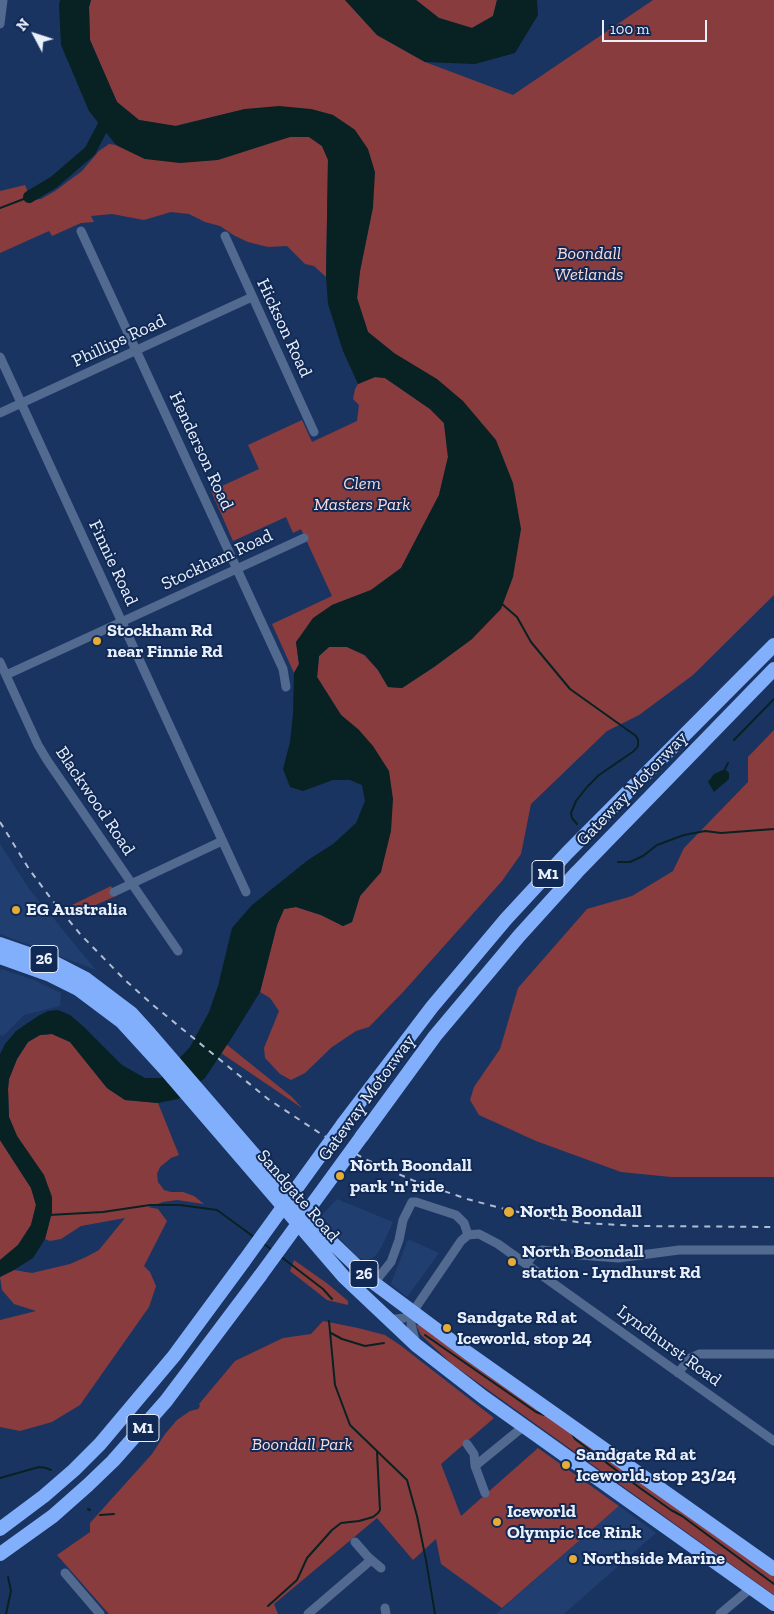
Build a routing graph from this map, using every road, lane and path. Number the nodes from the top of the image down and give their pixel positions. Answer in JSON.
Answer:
{"nodes":[{"id":1,"x":3,"y":0,"type":"edge"},
{"id":2,"x":0,"y":24,"type":"edge"},
{"id":3,"x":81,"y":231,"type":"dead end"},
{"id":4,"x":224,"y":236,"type":"dead end"},
{"id":5,"x":252,"y":297,"type":"junction"},
{"id":6,"x":137,"y":351,"type":"junction"},
{"id":7,"x":0,"y":357,"type":"edge"},
{"id":8,"x":22,"y":403,"type":"junction"},
{"id":9,"x":0,"y":413,"type":"edge"},
{"id":10,"x":314,"y":432,"type":"dead end"},
{"id":11,"x":304,"y":538,"type":"dead end"},
{"id":12,"x":237,"y":569,"type":"junction"},
{"id":13,"x":122,"y":622,"type":"junction"},
{"id":14,"x":774,"y":645,"type":"edge"},
{"id":15,"x":0,"y":662,"type":"edge"},
{"id":16,"x":774,"y":669,"type":"edge"},
{"id":17,"x":6,"y":675,"type":"junction"},
{"id":18,"x":286,"y":687,"type":"dead end"},
{"id":19,"x":222,"y":842,"type":"junction"},
{"id":20,"x":131,"y":884,"type":"junction"},
{"id":21,"x":114,"y":892,"type":"dead end"},
{"id":22,"x":246,"y":892,"type":"dead end"},
{"id":23,"x":0,"y":944,"type":"edge"},
{"id":24,"x":178,"y":951,"type":"dead end"},
{"id":25,"x":0,"y":957,"type":"edge"},
{"id":26,"x":82,"y":984,"type":"junction"},
{"id":27,"x":199,"y":1099,"type":"junction"},
{"id":28,"x":468,"y":1235,"type":"junction"},
{"id":29,"x":774,"y":1250,"type":"edge"},
{"id":30,"x":526,"y":1264,"type":"junction"},
{"id":31,"x":374,"y":1283,"type":"junction"},
{"id":32,"x":412,"y":1312,"type":"junction"},
{"id":33,"x":388,"y":1320,"type":"junction"},
{"id":34,"x":416,"y":1345,"type":"junction"},
{"id":35,"x":774,"y":1354,"type":"edge"},
{"id":36,"x":678,"y":1373,"type":"junction"},
{"id":37,"x":524,"y":1426,"type":"junction"},
{"id":38,"x":774,"y":1441,"type":"edge"},
{"id":39,"x":467,"y":1444,"type":"dead end"},
{"id":40,"x":476,"y":1466,"type":"junction"},
{"id":41,"x":486,"y":1493,"type":"dead end"},
{"id":42,"x":0,"y":1529,"type":"edge"},
{"id":43,"x":354,"y":1542,"type":"dead end"},
{"id":44,"x":0,"y":1554,"type":"edge"},
{"id":45,"x":371,"y":1560,"type":"junction"},
{"id":46,"x":381,"y":1568,"type":"dead end"},
{"id":47,"x":774,"y":1569,"type":"edge"},
{"id":48,"x":65,"y":1574,"type":"dead end"},
{"id":49,"x":751,"y":1588,"type":"junction"},
{"id":50,"x":774,"y":1604,"type":"edge"},
{"id":51,"x":100,"y":1614,"type":"edge"},
{"id":52,"x":308,"y":1614,"type":"edge"},
{"id":53,"x":720,"y":1614,"type":"edge"}],
"edges":[{"from":1,"to":2,"type":"street"},
{"from":3,"to":6,"type":"street","name":"Henderson Road"},
{"from":4,"to":5,"type":"street","name":"Hickson Road"},
{"from":5,"to":6,"type":"street","name":"Phillips Road"},
{"from":5,"to":10,"type":"street","name":"Hickson Road"},
{"from":6,"to":8,"type":"street","name":"Phillips Road"},
{"from":6,"to":12,"type":"street","name":"Henderson Road"},
{"from":7,"to":8,"type":"street","name":"Finnie Road"},
{"from":8,"to":9,"type":"street","name":"Phillips Road"},
{"from":8,"to":13,"type":"street","name":"Finnie Road"},
{"from":11,"to":12,"type":"street","name":"Stockham Road"},
{"from":12,"to":13,"type":"street","name":"Stockham Road"},
{"from":12,"to":18,"type":"street","name":"Henderson Road"},
{"from":13,"to":17,"type":"street","name":"Stockham Road"},
{"from":13,"to":19,"type":"street","name":"Finnie Road"},
{"from":14,"to":42,"type":"highway","name":"Gateway Motorway","number":"M1","bridge":true},
{"from":15,"to":17,"type":"street","name":"Blackwood Road"},
{"from":16,"to":44,"type":"highway","name":"Gateway Motorway","number":"M1","bridge":true},
{"from":17,"to":20,"type":"street","name":"Blackwood Road"},
{"from":19,"to":20,"type":"street"},
{"from":19,"to":22,"type":"street","name":"Finnie Road"},
{"from":20,"to":21,"type":"street"},
{"from":20,"to":24,"type":"street","name":"Blackwood Road"},
{"from":23,"to":26,"type":"highway","number":"26"},
{"from":25,"to":26,"type":"highway","number":"26"},
{"from":26,"to":27,"type":"highway","name":"Sandgate Road","number":"26"},
{"from":27,"to":31,"type":"highway","name":"Sandgate Road","number":"26"},
{"from":27,"to":33,"type":"highway","name":"Sandgate Road","number":"26"},
{"from":28,"to":30,"type":"street","name":"Lyndhurst Road"},
{"from":28,"to":31,"type":"street"},
{"from":28,"to":32,"type":"street"},
{"from":29,"to":30,"type":"street"},
{"from":30,"to":36,"type":"street","name":"Lyndhurst Road"},
{"from":31,"to":32,"type":"highway","name":"Sandgate Road","number":"26"},
{"from":32,"to":33,"type":"street"},
{"from":32,"to":34,"type":"street"},
{"from":32,"to":47,"type":"highway","name":"Sandgate Road","number":"26"},
{"from":33,"to":34,"type":"highway","name":"Sandgate Road","number":"26"},
{"from":34,"to":37,"type":"highway","name":"Sandgate Road","number":"26"},
{"from":35,"to":36,"type":"street"},
{"from":36,"to":38,"type":"street","name":"Lyndhurst Road"},
{"from":37,"to":40,"type":"street"},
{"from":37,"to":49,"type":"highway","name":"Sandgate Road","number":"26"},
{"from":39,"to":40,"type":"street"},
{"from":40,"to":41,"type":"street"},
{"from":43,"to":45,"type":"street"},
{"from":45,"to":46,"type":"street"},
{"from":45,"to":52,"type":"street"},
{"from":48,"to":51,"type":"street"},
{"from":49,"to":50,"type":"highway","name":"Sandgate Road","number":"26"},
{"from":49,"to":53,"type":"street"}]}
